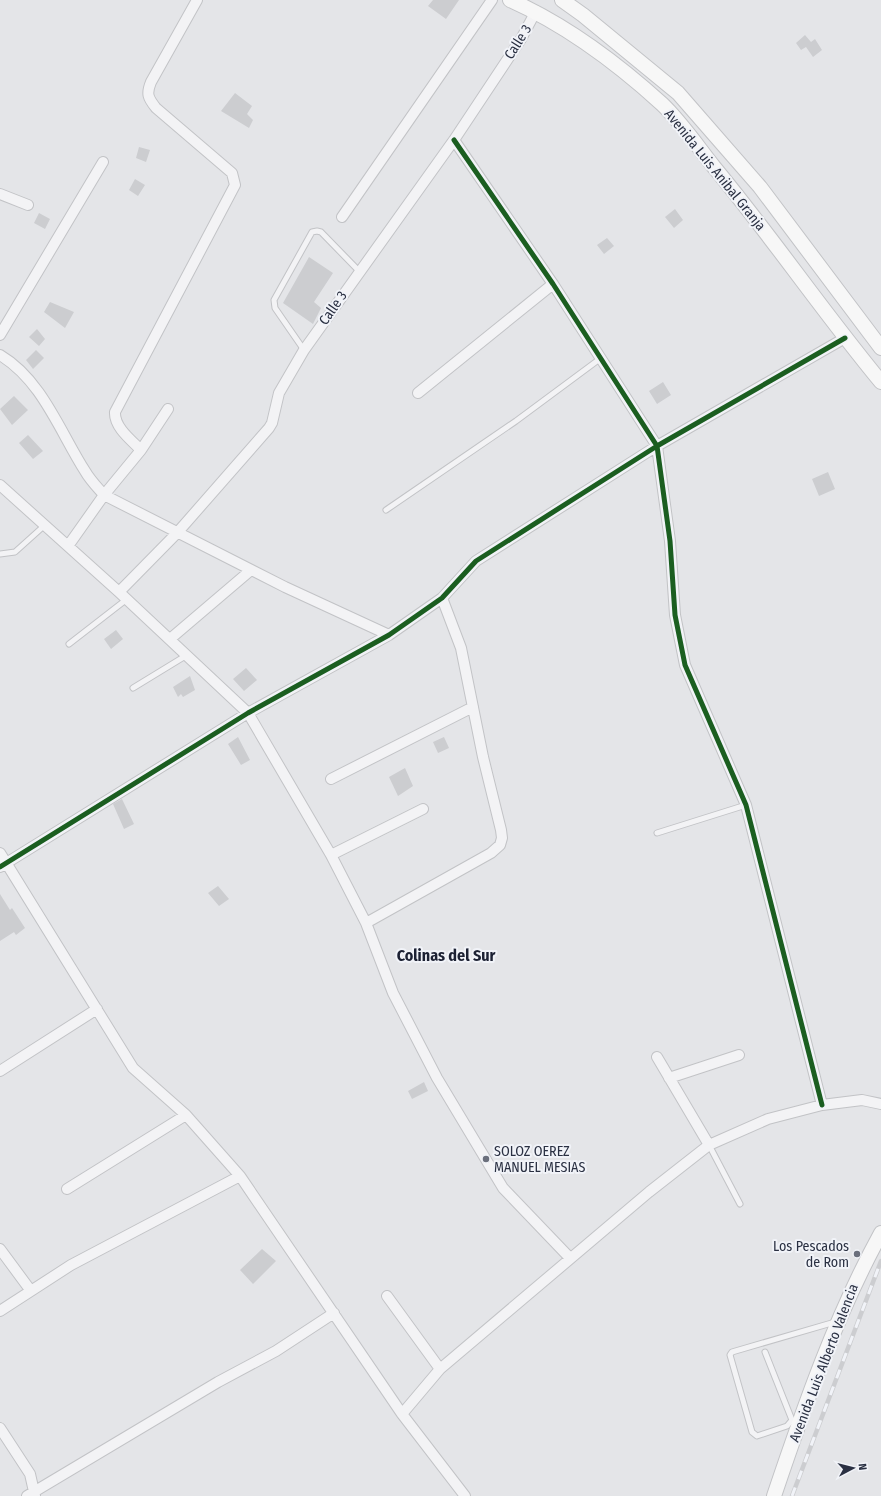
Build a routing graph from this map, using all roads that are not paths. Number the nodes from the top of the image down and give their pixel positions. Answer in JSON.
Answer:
{"nodes":[{"id":1,"x":197,"y":0,"type":"edge"},
{"id":2,"x":492,"y":0,"type":"edge"},
{"id":3,"x":510,"y":0,"type":"edge"},
{"id":4,"x":564,"y":0,"type":"edge"},
{"id":5,"x":536,"y":11,"type":"junction"},
{"id":6,"x":454,"y":140,"type":"junction"},
{"id":7,"x":103,"y":162,"type":"dead end"},
{"id":8,"x":0,"y":194,"type":"edge"},
{"id":9,"x":28,"y":205,"type":"dead end"},
{"id":10,"x":342,"y":217,"type":"dead end"},
{"id":11,"x":359,"y":271,"type":"junction"},
{"id":12,"x":553,"y":284,"type":"junction"},
{"id":13,"x":0,"y":335,"type":"edge"},
{"id":14,"x":844,"y":338,"type":"junction"},
{"id":15,"x":881,"y":348,"type":"edge"},
{"id":16,"x":304,"y":350,"type":"junction"},
{"id":17,"x":601,"y":358,"type":"junction"},
{"id":18,"x":2,"y":359,"type":"edge"},
{"id":19,"x":881,"y":382,"type":"edge"},
{"id":20,"x":418,"y":393,"type":"dead end"},
{"id":21,"x":168,"y":409,"type":"dead end"},
{"id":22,"x":657,"y":446,"type":"junction"},
{"id":23,"x":140,"y":450,"type":"junction"},
{"id":24,"x":0,"y":485,"type":"edge"},
{"id":25,"x":104,"y":495,"type":"junction"},
{"id":26,"x":386,"y":510,"type":"dead end"},
{"id":27,"x":45,"y":525,"type":"junction"},
{"id":28,"x":177,"y":533,"type":"junction"},
{"id":29,"x":68,"y":546,"type":"junction"},
{"id":30,"x":0,"y":554,"type":"edge"},
{"id":31,"x":251,"y":570,"type":"junction"},
{"id":32,"x":119,"y":592,"type":"junction"},
{"id":33,"x":442,"y":598,"type":"junction"},
{"id":34,"x":127,"y":599,"type":"junction"},
{"id":35,"x":389,"y":635,"type":"junction"},
{"id":36,"x":170,"y":639,"type":"junction"},
{"id":37,"x":69,"y":644,"type":"dead end"},
{"id":38,"x":187,"y":655,"type":"junction"},
{"id":39,"x":133,"y":688,"type":"dead end"},
{"id":40,"x":473,"y":707,"type":"junction"},
{"id":41,"x":248,"y":713,"type":"junction"},
{"id":42,"x":331,"y":779,"type":"dead end"},
{"id":43,"x":746,"y":805,"type":"junction"},
{"id":44,"x":423,"y":808,"type":"dead end"},
{"id":45,"x":657,"y":833,"type":"dead end"},
{"id":46,"x":0,"y":853,"type":"edge"},
{"id":47,"x":331,"y":855,"type":"junction"},
{"id":48,"x":3,"y":864,"type":"edge"},
{"id":49,"x":366,"y":923,"type":"junction"},
{"id":50,"x":97,"y":1009,"type":"junction"},
{"id":51,"x":739,"y":1055,"type":"dead end"},
{"id":52,"x":656,"y":1058,"type":"dead end"},
{"id":53,"x":0,"y":1071,"type":"edge"},
{"id":54,"x":669,"y":1078,"type":"junction"},
{"id":55,"x":881,"y":1104,"type":"edge"},
{"id":56,"x":822,"y":1106,"type":"junction"},
{"id":57,"x":186,"y":1115,"type":"junction"},
{"id":58,"x":709,"y":1144,"type":"junction"},
{"id":59,"x":240,"y":1176,"type":"junction"},
{"id":60,"x":67,"y":1189,"type":"dead end"},
{"id":61,"x":740,"y":1204,"type":"dead end"},
{"id":62,"x":880,"y":1238,"type":"edge"},
{"id":63,"x":0,"y":1249,"type":"edge"},
{"id":64,"x":570,"y":1258,"type":"junction"},
{"id":65,"x":31,"y":1291,"type":"junction"},
{"id":66,"x":387,"y":1296,"type":"dead end"},
{"id":67,"x":0,"y":1311,"type":"edge"},
{"id":68,"x":334,"y":1313,"type":"junction"},
{"id":69,"x":838,"y":1321,"type":"junction"},
{"id":70,"x":765,"y":1352,"type":"dead end"},
{"id":71,"x":440,"y":1369,"type":"junction"},
{"id":72,"x":402,"y":1414,"type":"junction"},
{"id":73,"x":0,"y":1428,"type":"edge"},
{"id":74,"x":32,"y":1494,"type":"edge"},
{"id":75,"x":465,"y":1496,"type":"edge"},
{"id":76,"x":774,"y":1496,"type":"edge"}],
"edges":[{"from":1,"to":23,"type":"street"},
{"from":2,"to":10,"type":"street"},
{"from":3,"to":5,"type":"main road","name":"Avenida Luis Anibal Granja"},
{"from":4,"to":15,"type":"main road","name":"Avenida Luis Anibal Granja"},
{"from":5,"to":6,"type":"street","name":"Calle 3"},
{"from":5,"to":14,"type":"main road","name":"Avenida Luis Anibal Granja"},
{"from":6,"to":11,"type":"street","name":"Calle 3"},
{"from":6,"to":12,"type":"street"},
{"from":7,"to":13,"type":"street"},
{"from":8,"to":9,"type":"street"},
{"from":11,"to":16,"type":"street","name":"Calle 3"},
{"from":11,"to":16,"type":"lane"},
{"from":12,"to":17,"type":"street"},
{"from":12,"to":20,"type":"street"},
{"from":14,"to":19,"type":"main road","name":"Avenida Luis Anibal Granja"},
{"from":14,"to":22,"type":"street"},
{"from":16,"to":28,"type":"street","name":"Calle 3"},
{"from":17,"to":22,"type":"street"},
{"from":17,"to":26,"type":"lane"},
{"from":18,"to":25,"type":"street"},
{"from":21,"to":23,"type":"street"},
{"from":22,"to":33,"type":"street"},
{"from":22,"to":43,"type":"street"},
{"from":23,"to":25,"type":"street"},
{"from":24,"to":27,"type":"street"},
{"from":25,"to":28,"type":"street"},
{"from":25,"to":29,"type":"street"},
{"from":27,"to":29,"type":"street"},
{"from":27,"to":30,"type":"lane"},
{"from":28,"to":31,"type":"street"},
{"from":28,"to":32,"type":"street","name":"Calle 3"},
{"from":29,"to":32,"type":"street"},
{"from":31,"to":35,"type":"street"},
{"from":31,"to":36,"type":"street"},
{"from":32,"to":34,"type":"street"},
{"from":33,"to":35,"type":"street"},
{"from":33,"to":40,"type":"street"},
{"from":34,"to":36,"type":"street"},
{"from":34,"to":37,"type":"lane"},
{"from":35,"to":41,"type":"street"},
{"from":36,"to":38,"type":"street"},
{"from":38,"to":39,"type":"lane"},
{"from":38,"to":41,"type":"street"},
{"from":40,"to":42,"type":"street"},
{"from":40,"to":49,"type":"street"},
{"from":41,"to":47,"type":"street"},
{"from":41,"to":48,"type":"street"},
{"from":43,"to":45,"type":"lane"},
{"from":43,"to":56,"type":"street"},
{"from":44,"to":47,"type":"street"},
{"from":46,"to":48,"type":"street"},
{"from":47,"to":49,"type":"street"},
{"from":48,"to":50,"type":"street"},
{"from":49,"to":64,"type":"street"},
{"from":50,"to":53,"type":"street"},
{"from":50,"to":57,"type":"street"},
{"from":51,"to":54,"type":"street"},
{"from":52,"to":54,"type":"street"},
{"from":54,"to":58,"type":"street"},
{"from":55,"to":56,"type":"street"},
{"from":56,"to":58,"type":"street"},
{"from":57,"to":59,"type":"street"},
{"from":57,"to":60,"type":"street"},
{"from":58,"to":61,"type":"lane"},
{"from":58,"to":64,"type":"street"},
{"from":59,"to":65,"type":"street"},
{"from":59,"to":68,"type":"street"},
{"from":62,"to":69,"type":"main road","name":"Avenida Luis Alberto Valencia"},
{"from":63,"to":65,"type":"street"},
{"from":64,"to":71,"type":"street"},
{"from":65,"to":67,"type":"street"},
{"from":66,"to":71,"type":"street"},
{"from":68,"to":72,"type":"street"},
{"from":68,"to":74,"type":"street"},
{"from":69,"to":70,"type":"lane"},
{"from":69,"to":76,"type":"main road","name":"Avenida Luis Alberto Valencia"},
{"from":71,"to":72,"type":"street"},
{"from":72,"to":75,"type":"street"},
{"from":73,"to":74,"type":"street"}]}
